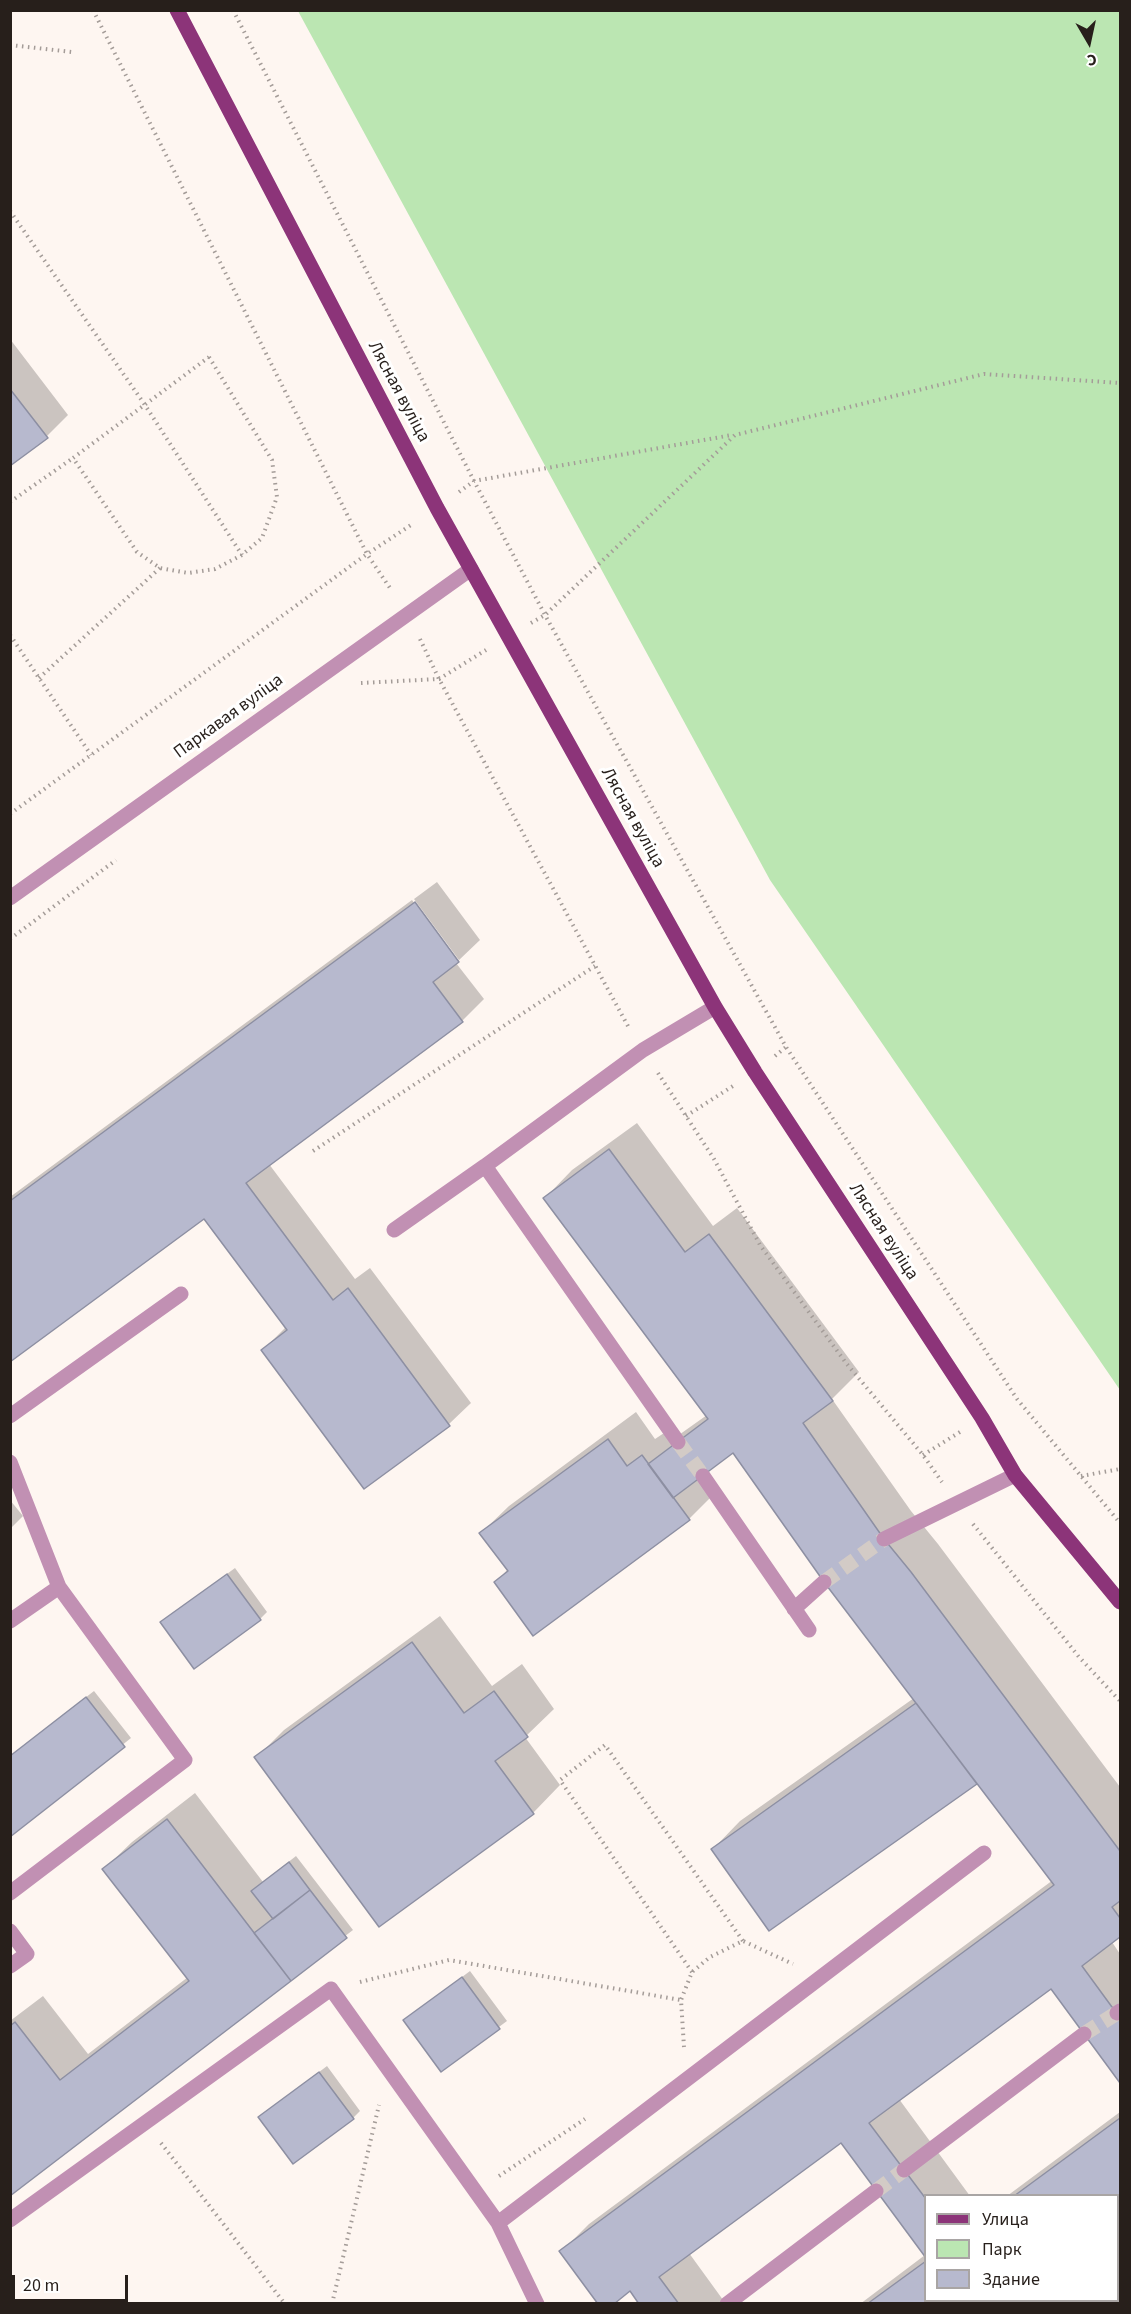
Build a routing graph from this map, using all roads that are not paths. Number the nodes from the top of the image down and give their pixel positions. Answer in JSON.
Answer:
{"nodes":[{"id":1,"x":177,"y":10,"type":"edge"},
{"id":2,"x":471,"y":569,"type":"junction"},
{"id":3,"x":10,"y":898,"type":"edge"},
{"id":4,"x":715,"y":1007,"type":"junction"},
{"id":5,"x":485,"y":1166,"type":"junction"},
{"id":6,"x":394,"y":1230,"type":"dead end"},
{"id":7,"x":181,"y":1294,"type":"dead end"},
{"id":8,"x":10,"y":1416,"type":"edge"},
{"id":9,"x":678,"y":1442,"type":"tunnel mouth"},
{"id":10,"x":10,"y":1462,"type":"edge"},
{"id":11,"x":1015,"y":1475,"type":"junction"},
{"id":12,"x":703,"y":1476,"type":"tunnel mouth"},
{"id":13,"x":884,"y":1539,"type":"tunnel mouth"},
{"id":14,"x":824,"y":1582,"type":"tunnel mouth"},
{"id":15,"x":59,"y":1587,"type":"junction"},
{"id":16,"x":1120,"y":1602,"type":"edge"},
{"id":17,"x":794,"y":1609,"type":"junction"},
{"id":18,"x":10,"y":1621,"type":"edge"},
{"id":19,"x":809,"y":1630,"type":"dead end"},
{"id":20,"x":984,"y":1853,"type":"dead end"},
{"id":21,"x":10,"y":1893,"type":"edge"},
{"id":22,"x":10,"y":1931,"type":"edge"},
{"id":23,"x":10,"y":1966,"type":"edge"},
{"id":24,"x":1084,"y":2034,"type":"tunnel mouth"},
{"id":25,"x":904,"y":2170,"type":"tunnel mouth"},
{"id":26,"x":876,"y":2191,"type":"tunnel mouth"},
{"id":27,"x":10,"y":2220,"type":"edge"},
{"id":28,"x":498,"y":2223,"type":"junction"},
{"id":29,"x":537,"y":2304,"type":"edge"},
{"id":30,"x":727,"y":2304,"type":"edge"}],
"edges":[{"from":1,"to":2,"type":"main road","name":"Лясная вуліца"},
{"from":2,"to":3,"type":"street","name":"Паркавая вуліца"},
{"from":2,"to":4,"type":"main road","name":"Лясная вуліца"},
{"from":4,"to":5,"type":"street"},
{"from":4,"to":11,"type":"main road","name":"Лясная вуліца"},
{"from":5,"to":6,"type":"street"},
{"from":5,"to":9,"type":"street"},
{"from":7,"to":8,"type":"street"},
{"from":10,"to":15,"type":"street"},
{"from":11,"to":13,"type":"street"},
{"from":11,"to":16,"type":"main road","name":"Лясная вуліца"},
{"from":12,"to":17,"type":"street"},
{"from":14,"to":17,"type":"street"},
{"from":15,"to":18,"type":"street"},
{"from":15,"to":21,"type":"street"},
{"from":17,"to":19,"type":"street"},
{"from":20,"to":28,"type":"street"},
{"from":22,"to":23,"type":"street"},
{"from":24,"to":25,"type":"street"},
{"from":26,"to":30,"type":"street"},
{"from":27,"to":28,"type":"street"},
{"from":28,"to":29,"type":"street"}]}
